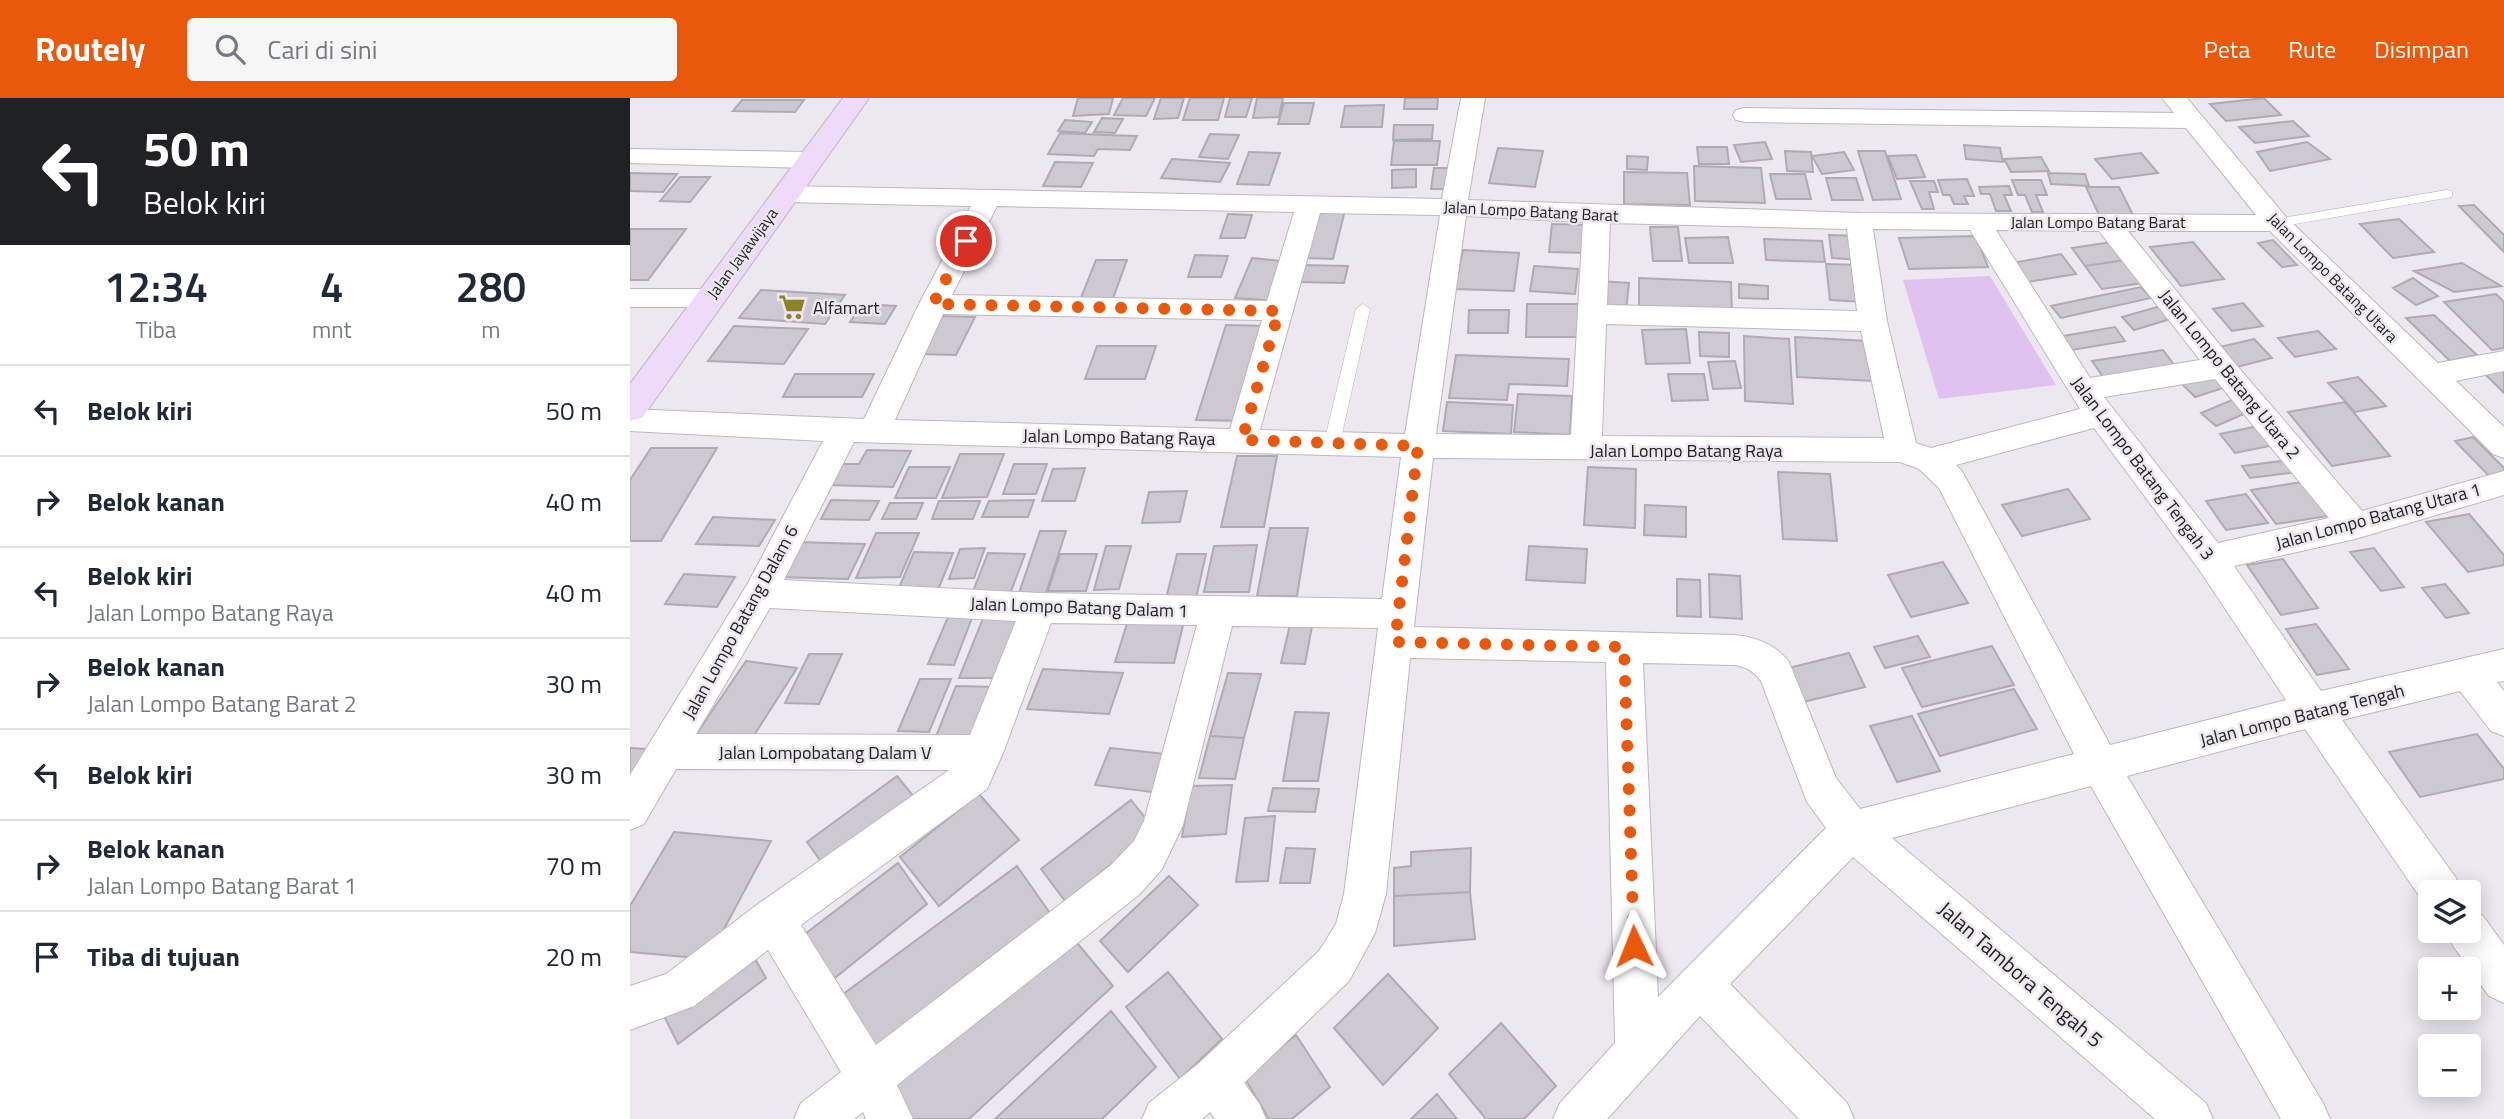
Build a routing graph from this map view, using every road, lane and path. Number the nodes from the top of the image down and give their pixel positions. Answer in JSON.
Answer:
{"nodes":[{"id":1,"x":856,"y":98,"type":"edge"},
{"id":2,"x":1472,"y":98,"type":"edge"},
{"id":3,"x":2174,"y":98,"type":"edge"},
{"id":4,"x":1745,"y":115,"type":"dead end"},
{"id":5,"x":2194,"y":121,"type":"junction"},
{"id":6,"x":630,"y":156,"type":"edge"},
{"id":7,"x":810,"y":160,"type":"junction"},
{"id":8,"x":785,"y":194,"type":"junction"},
{"id":9,"x":2447,"y":194,"type":"dead end"},
{"id":10,"x":988,"y":199,"type":"junction"},
{"id":11,"x":1309,"y":204,"type":"junction"},
{"id":12,"x":1452,"y":207,"type":"junction"},
{"id":13,"x":1597,"y":214,"type":"junction"},
{"id":14,"x":2106,"y":221,"type":"junction"},
{"id":15,"x":1859,"y":222,"type":"junction"},
{"id":16,"x":1978,"y":222,"type":"junction"},
{"id":17,"x":2277,"y":223,"type":"junction"},
{"id":18,"x":630,"y":298,"type":"edge"},
{"id":19,"x":710,"y":298,"type":"junction"},
{"id":20,"x":933,"y":304,"type":"junction"},
{"id":21,"x":1363,"y":309,"type":"dead end"},
{"id":22,"x":1279,"y":311,"type":"junction"},
{"id":23,"x":1591,"y":314,"type":"junction"},
{"id":24,"x":1872,"y":321,"type":"junction"},
{"id":25,"x":2504,"y":361,"type":"edge"},
{"id":26,"x":2222,"y":367,"type":"junction"},
{"id":27,"x":2432,"y":375,"type":"junction"},
{"id":28,"x":2082,"y":390,"type":"junction"},
{"id":29,"x":630,"y":409,"type":"edge"},
{"id":30,"x":2101,"y":415,"type":"junction"},
{"id":31,"x":630,"y":420,"type":"edge"},
{"id":32,"x":859,"y":430,"type":"junction"},
{"id":33,"x":2500,"y":437,"type":"edge"},
{"id":34,"x":1242,"y":440,"type":"junction"},
{"id":35,"x":1332,"y":443,"type":"junction"},
{"id":36,"x":1418,"y":446,"type":"junction"},
{"id":37,"x":1586,"y":449,"type":"junction"},
{"id":38,"x":1916,"y":455,"type":"junction"},
{"id":39,"x":2504,"y":483,"type":"edge"},
{"id":40,"x":2355,"y":526,"type":"junction"},
{"id":41,"x":2210,"y":558,"type":"junction"},
{"id":42,"x":760,"y":593,"type":"junction"},
{"id":43,"x":1039,"y":608,"type":"junction"},
{"id":44,"x":1217,"y":611,"type":"junction"},
{"id":45,"x":1397,"y":628,"type":"junction"},
{"id":46,"x":1624,"y":647,"type":"junction"},
{"id":47,"x":2504,"y":665,"type":"edge"},
{"id":48,"x":2467,"y":673,"type":"junction"},
{"id":49,"x":2313,"y":710,"type":"junction"},
{"id":50,"x":2504,"y":719,"type":"edge"},
{"id":51,"x":667,"y":751,"type":"junction"},
{"id":52,"x":984,"y":753,"type":"junction"},
{"id":53,"x":2101,"y":767,"type":"junction"},
{"id":54,"x":630,"y":811,"type":"edge"},
{"id":55,"x":1852,"y":830,"type":"junction"},
{"id":56,"x":2433,"y":880,"type":"edge"},
{"id":57,"x":773,"y":919,"type":"junction"},
{"id":58,"x":2477,"y":943,"type":"edge"},
{"id":59,"x":2504,"y":981,"type":"edge"},
{"id":60,"x":1700,"y":984,"type":"junction"},
{"id":61,"x":630,"y":1008,"type":"edge"},
{"id":62,"x":1638,"y":1054,"type":"junction"},
{"id":63,"x":869,"y":1076,"type":"junction"},
{"id":64,"x":1214,"y":1080,"type":"junction"},
{"id":65,"x":817,"y":1119,"type":"edge"},
{"id":66,"x":890,"y":1119,"type":"edge"},
{"id":67,"x":1166,"y":1119,"type":"edge"},
{"id":68,"x":1243,"y":1119,"type":"edge"},
{"id":69,"x":1576,"y":1119,"type":"edge"},
{"id":70,"x":1832,"y":1119,"type":"edge"},
{"id":71,"x":2190,"y":1119,"type":"edge"},
{"id":72,"x":2307,"y":1119,"type":"edge"}],
"edges":[{"from":1,"to":7,"type":"main road","name":"Jalan Jayawijaya"},
{"from":2,"to":12,"type":"street"},
{"from":3,"to":5,"type":"street","name":"Jalan Lompo Batang Utara"},
{"from":4,"to":5,"type":"street"},
{"from":5,"to":17,"type":"street","name":"Jalan Lompo Batang Utara"},
{"from":6,"to":7,"type":"street"},
{"from":7,"to":8,"type":"main road","name":"Jalan Jayawijaya"},
{"from":8,"to":10,"type":"street","name":"Jalan Lompo Batang Barat"},
{"from":8,"to":19,"type":"main road","name":"Jalan Jayawijaya"},
{"from":9,"to":17,"type":"lane"},
{"from":10,"to":11,"type":"street","name":"Jalan Lompo Batang Barat"},
{"from":10,"to":20,"type":"street","name":"Jalan Lompo Batang Dalam 6"},
{"from":11,"to":12,"type":"street","name":"Jalan Lompo Batang Barat"},
{"from":11,"to":22,"type":"street"},
{"from":12,"to":13,"type":"street","name":"Jalan Lompo Batang Barat"},
{"from":12,"to":36,"type":"street"},
{"from":13,"to":15,"type":"street","name":"Jalan Lompo Batang Barat"},
{"from":13,"to":23,"type":"street"},
{"from":14,"to":16,"type":"street","name":"Jalan Lompo Batang Barat"},
{"from":14,"to":17,"type":"street","name":"Jalan Lompo Batang Barat"},
{"from":14,"to":26,"type":"street","name":"Jalan Lompo Batang Utara 2"},
{"from":15,"to":16,"type":"street","name":"Jalan Lompo Batang Barat"},
{"from":15,"to":24,"type":"street"},
{"from":16,"to":28,"type":"street","name":"Jalan Lompo Batang Tengah 3"},
{"from":17,"to":27,"type":"street","name":"Jalan Lompo Batang Utara"},
{"from":18,"to":19,"type":"street"},
{"from":19,"to":29,"type":"main road","name":"Jalan Jayawijaya"},
{"from":20,"to":22,"type":"street"},
{"from":20,"to":32,"type":"street","name":"Jalan Lompo Batang Dalam 6"},
{"from":21,"to":35,"type":"lane"},
{"from":22,"to":34,"type":"street"},
{"from":23,"to":24,"type":"street"},
{"from":23,"to":37,"type":"street"},
{"from":24,"to":38,"type":"street"},
{"from":25,"to":27,"type":"street"},
{"from":26,"to":28,"type":"street"},
{"from":26,"to":40,"type":"street","name":"Jalan Lompo Batang Utara 2"},
{"from":27,"to":33,"type":"street","name":"Jalan Lompo Batang Utara"},
{"from":28,"to":30,"type":"street","name":"Jalan Lompo Batang Tengah 3"},
{"from":30,"to":38,"type":"street","name":"Jalan Lompo Batang Raya"},
{"from":30,"to":41,"type":"street","name":"Jalan Lompo Batang Tengah 3"},
{"from":31,"to":32,"type":"street","name":"Jalan Lompo Batang Raya"},
{"from":32,"to":34,"type":"street","name":"Jalan Lompo Batang Raya"},
{"from":32,"to":42,"type":"street","name":"Jalan Lompo Batang Dalam 6"},
{"from":34,"to":35,"type":"street","name":"Jalan Lompo Batang Raya"},
{"from":35,"to":36,"type":"street","name":"Jalan Lompo Batang Raya"},
{"from":36,"to":37,"type":"street","name":"Jalan Lompo Batang Raya"},
{"from":36,"to":45,"type":"street"},
{"from":37,"to":38,"type":"street","name":"Jalan Lompo Batang Raya"},
{"from":38,"to":53,"type":"street"},
{"from":39,"to":40,"type":"street","name":"Jalan Lompo Batang Utara 1"},
{"from":40,"to":41,"type":"street","name":"Jalan Lompo Batang Utara 1"},
{"from":41,"to":49,"type":"street","name":"Jalan Lompo Batang Tengah 3"},
{"from":42,"to":43,"type":"street","name":"Jalan Lompo Batang Dalam 1"},
{"from":42,"to":51,"type":"street","name":"Jalan Lompo Batang Dalam 6"},
{"from":43,"to":44,"type":"street","name":"Jalan Lompo Batang Dalam 1"},
{"from":43,"to":52,"type":"street"},
{"from":44,"to":45,"type":"street","name":"Jalan Lompo Batang Dalam 1"},
{"from":44,"to":63,"type":"street"},
{"from":45,"to":46,"type":"street","name":"Jalan Lompo Batang Dalam 1"},
{"from":45,"to":64,"type":"street"},
{"from":46,"to":55,"type":"street","name":"Jalan Tambora Tengah 5"},
{"from":46,"to":62,"type":"street"},
{"from":47,"to":48,"type":"street","name":"Jalan Lompo Batang Tengah"},
{"from":48,"to":49,"type":"street","name":"Jalan Lompo Batang Tengah"},
{"from":48,"to":50,"type":"street"},
{"from":49,"to":53,"type":"street","name":"Jalan Lompo Batang Tengah"},
{"from":49,"to":56,"type":"street","name":"Jalan Lompo Batang Tengah 3"},
{"from":51,"to":52,"type":"street","name":"Jalan Lompobatang Dalam V"},
{"from":51,"to":54,"type":"street","name":"Jalan Lompo Batang Dalam 6"},
{"from":52,"to":57,"type":"street"},
{"from":53,"to":55,"type":"street","name":"Jalan Lompo Batang Tengah"},
{"from":53,"to":72,"type":"street"},
{"from":55,"to":60,"type":"street"},
{"from":55,"to":71,"type":"street","name":"Jalan Tambora Tengah 5"},
{"from":57,"to":61,"type":"street"},
{"from":57,"to":63,"type":"street"},
{"from":58,"to":59,"type":"street"},
{"from":60,"to":62,"type":"street"},
{"from":60,"to":70,"type":"street"},
{"from":62,"to":69,"type":"street"},
{"from":63,"to":65,"type":"street"},
{"from":63,"to":66,"type":"street"},
{"from":64,"to":67,"type":"street"},
{"from":64,"to":68,"type":"street"}]}
